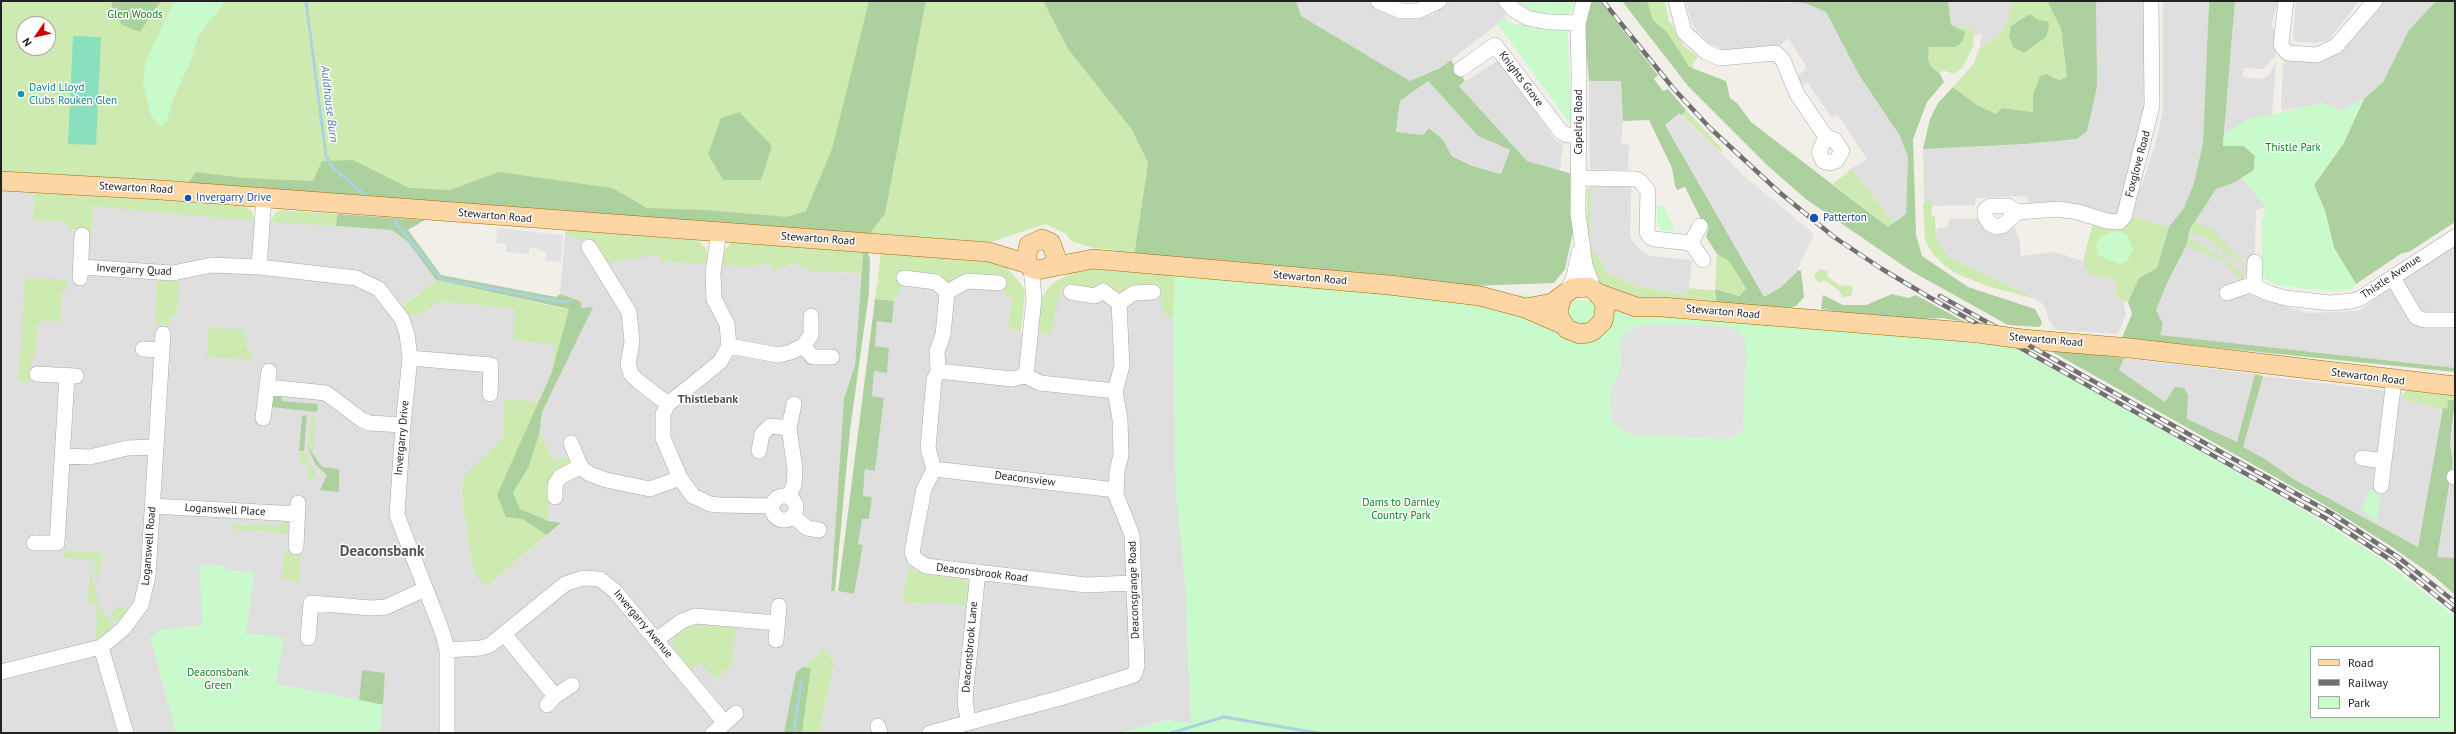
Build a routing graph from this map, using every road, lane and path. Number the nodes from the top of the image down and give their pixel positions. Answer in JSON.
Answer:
{"nodes":[{"id":1,"x":1378,"y":1,"type":"edge"},
{"id":2,"x":1439,"y":1,"type":"edge"},
{"id":3,"x":1506,"y":1,"type":"edge"},
{"id":4,"x":1584,"y":1,"type":"edge"},
{"id":5,"x":1676,"y":1,"type":"edge"},
{"id":6,"x":2151,"y":1,"type":"edge"},
{"id":7,"x":2286,"y":1,"type":"edge"},
{"id":8,"x":2375,"y":1,"type":"edge"},
{"id":9,"x":1578,"y":23,"type":"junction"},
{"id":10,"x":1461,"y":69,"type":"dead end"},
{"id":11,"x":1579,"y":135,"type":"junction"},
{"id":12,"x":1826,"y":137,"type":"junction"},
{"id":13,"x":1579,"y":178,"type":"junction"},
{"id":14,"x":1,"y":181,"type":"edge"},
{"id":15,"x":264,"y":197,"type":"junction"},
{"id":16,"x":2018,"y":212,"type":"dead end"},
{"id":17,"x":1700,"y":226,"type":"dead end"},
{"id":18,"x":719,"y":231,"type":"junction"},
{"id":19,"x":82,"y":235,"type":"dead end"},
{"id":20,"x":2455,"y":236,"type":"edge"},
{"id":21,"x":1042,"y":242,"type":"junction"},
{"id":22,"x":1691,"y":243,"type":"junction"},
{"id":23,"x":1580,"y":244,"type":"junction"},
{"id":24,"x":589,"y":247,"type":"dead end"},
{"id":25,"x":990,"y":252,"type":"junction"},
{"id":26,"x":1093,"y":259,"type":"junction"},
{"id":27,"x":1703,"y":260,"type":"dead end"},
{"id":28,"x":2255,"y":262,"type":"dead end"},
{"id":29,"x":1039,"y":266,"type":"junction"},
{"id":30,"x":259,"y":267,"type":"junction"},
{"id":31,"x":904,"y":278,"type":"dead end"},
{"id":32,"x":2393,"y":278,"type":"junction"},
{"id":33,"x":998,"y":283,"type":"dead end"},
{"id":34,"x":2254,"y":286,"type":"junction"},
{"id":35,"x":947,"y":292,"type":"junction"},
{"id":36,"x":1071,"y":292,"type":"dead end"},
{"id":37,"x":1153,"y":292,"type":"dead end"},
{"id":38,"x":1597,"y":292,"type":"junction"},
{"id":39,"x":2227,"y":292,"type":"dead end"},
{"id":40,"x":1564,"y":294,"type":"junction"},
{"id":41,"x":1119,"y":303,"type":"junction"},
{"id":42,"x":1636,"y":307,"type":"junction"},
{"id":43,"x":1525,"y":308,"type":"junction"},
{"id":44,"x":811,"y":316,"type":"dead end"},
{"id":45,"x":2455,"y":320,"type":"edge"},
{"id":46,"x":1603,"y":321,"type":"junction"},
{"id":47,"x":1562,"y":324,"type":"junction"},
{"id":48,"x":163,"y":334,"type":"dead end"},
{"id":49,"x":729,"y":346,"type":"junction"},
{"id":50,"x":803,"y":346,"type":"junction"},
{"id":51,"x":143,"y":349,"type":"dead end"},
{"id":52,"x":162,"y":350,"type":"junction"},
{"id":53,"x":832,"y":357,"type":"dead end"},
{"id":54,"x":410,"y":358,"type":"junction"},
{"id":55,"x":269,"y":371,"type":"dead end"},
{"id":56,"x":938,"y":371,"type":"junction"},
{"id":57,"x":37,"y":374,"type":"dead end"},
{"id":58,"x":1026,"y":376,"type":"junction"},
{"id":59,"x":2394,"y":380,"type":"junction"},
{"id":60,"x":2455,"y":386,"type":"edge"},
{"id":61,"x":267,"y":387,"type":"junction"},
{"id":62,"x":1115,"y":391,"type":"junction"},
{"id":63,"x":490,"y":394,"type":"dead end"},
{"id":64,"x":668,"y":404,"type":"junction"},
{"id":65,"x":794,"y":404,"type":"dead end"},
{"id":66,"x":263,"y":418,"type":"dead end"},
{"id":67,"x":403,"y":425,"type":"junction"},
{"id":68,"x":789,"y":428,"type":"junction"},
{"id":69,"x":571,"y":443,"type":"dead end"},
{"id":70,"x":155,"y":447,"type":"junction"},
{"id":71,"x":759,"y":451,"type":"dead end"},
{"id":72,"x":62,"y":456,"type":"junction"},
{"id":73,"x":2362,"y":458,"type":"dead end"},
{"id":74,"x":2383,"y":461,"type":"junction"},
{"id":75,"x":581,"y":466,"type":"junction"},
{"id":76,"x":934,"y":468,"type":"junction"},
{"id":77,"x":680,"y":478,"type":"junction"},
{"id":78,"x":2381,"y":486,"type":"dead end"},
{"id":79,"x":1116,"y":490,"type":"junction"},
{"id":80,"x":789,"y":496,"type":"junction"},
{"id":81,"x":555,"y":497,"type":"dead end"},
{"id":82,"x":152,"y":506,"type":"junction"},
{"id":83,"x":771,"y":506,"type":"junction"},
{"id":84,"x":793,"y":516,"type":"junction"},
{"id":85,"x":819,"y":530,"type":"dead end"},
{"id":86,"x":34,"y":543,"type":"dead end"},
{"id":87,"x":296,"y":547,"type":"dead end"},
{"id":88,"x":978,"y":572,"type":"junction"},
{"id":89,"x":1133,"y":583,"type":"junction"},
{"id":90,"x":425,"y":589,"type":"junction"},
{"id":91,"x":779,"y":606,"type":"dead end"},
{"id":92,"x":777,"y":623,"type":"junction"},
{"id":93,"x":505,"y":635,"type":"junction"},
{"id":94,"x":308,"y":638,"type":"dead end"},
{"id":95,"x":656,"y":640,"type":"junction"},
{"id":96,"x":776,"y":640,"type":"dead end"},
{"id":97,"x":101,"y":647,"type":"junction"},
{"id":98,"x":447,"y":650,"type":"junction"},
{"id":99,"x":1,"y":672,"type":"edge"},
{"id":100,"x":572,"y":685,"type":"dead end"},
{"id":101,"x":970,"y":723,"type":"junction"},
{"id":102,"x":126,"y":733,"type":"edge"},
{"id":103,"x":447,"y":733,"type":"edge"},
{"id":104,"x":713,"y":733,"type":"edge"},
{"id":105,"x":930,"y":733,"type":"edge"}],
"edges":[{"from":1,"to":2,"type":"street"},
{"from":3,"to":9,"type":"street"},
{"from":4,"to":9,"type":"street","name":"Capelrig Road"},
{"from":5,"to":12,"type":"street"},
{"from":6,"to":16,"type":"street","name":"Foxglove Road"},
{"from":7,"to":8,"type":"street"},
{"from":9,"to":11,"type":"street","name":"Capelrig Road"},
{"from":10,"to":11,"type":"street","name":"Knights Grove"},
{"from":11,"to":13,"type":"street","name":"Capelrig Road"},
{"from":12,"to":12,"type":"street"},
{"from":13,"to":22,"type":"street"},
{"from":13,"to":23,"type":"street","name":"Capelrig Road"},
{"from":14,"to":15,"type":"main road","name":"Stewarton Road"},
{"from":15,"to":18,"type":"main road","name":"Stewarton Road"},
{"from":15,"to":30,"type":"street"},
{"from":17,"to":22,"type":"street"},
{"from":18,"to":25,"type":"main road","name":"Stewarton Road"},
{"from":18,"to":49,"type":"street"},
{"from":19,"to":30,"type":"street","name":"Invergarry Quad"},
{"from":20,"to":32,"type":"street","name":"Thistle Avenue"},
{"from":21,"to":25,"type":"main road","name":"Stewarton Road"},
{"from":21,"to":26,"type":"main road","name":"Stewarton Road"},
{"from":21,"to":29,"type":"main road"},
{"from":21,"to":29,"type":"main road"},
{"from":22,"to":27,"type":"street"},
{"from":23,"to":38,"type":"street","name":"Capelrig Road"},
{"from":23,"to":40,"type":"street","name":"Capelrig Road"},
{"from":24,"to":64,"type":"street"},
{"from":25,"to":29,"type":"main road","name":"Stewarton Road"},
{"from":26,"to":29,"type":"main road","name":"Stewarton Road"},
{"from":26,"to":43,"type":"main road","name":"Stewarton Road"},
{"from":28,"to":34,"type":"street"},
{"from":29,"to":58,"type":"street"},
{"from":30,"to":54,"type":"street","name":"Invergarry Drive"},
{"from":31,"to":35,"type":"street"},
{"from":32,"to":34,"type":"street","name":"Thistle Avenue"},
{"from":32,"to":45,"type":"street"},
{"from":33,"to":35,"type":"street"},
{"from":34,"to":39,"type":"street"},
{"from":35,"to":56,"type":"street"},
{"from":36,"to":41,"type":"street"},
{"from":37,"to":41,"type":"street"},
{"from":38,"to":40,"type":"main road","name":"Stewarton Road"},
{"from":38,"to":42,"type":"main road","name":"Stewarton Road"},
{"from":38,"to":46,"type":"main road"},
{"from":40,"to":43,"type":"main road","name":"Stewarton Road"},
{"from":40,"to":47,"type":"main road"},
{"from":41,"to":62,"type":"street","name":"Deaconsgrange Road"},
{"from":42,"to":46,"type":"main road","name":"Stewarton Road"},
{"from":42,"to":59,"type":"main road","name":"Stewarton Road","bridge":true},
{"from":43,"to":47,"type":"main road","name":"Stewarton Road"},
{"from":44,"to":50,"type":"street"},
{"from":46,"to":47,"type":"main road","name":"Stewarton Road"},
{"from":48,"to":52,"type":"street","name":"Loganswell Road"},
{"from":49,"to":50,"type":"street"},
{"from":49,"to":64,"type":"street"},
{"from":50,"to":53,"type":"street"},
{"from":51,"to":52,"type":"street"},
{"from":52,"to":70,"type":"street","name":"Loganswell Road"},
{"from":54,"to":63,"type":"street"},
{"from":54,"to":67,"type":"street","name":"Invergarry Drive"},
{"from":55,"to":61,"type":"street"},
{"from":56,"to":58,"type":"street"},
{"from":56,"to":76,"type":"street"},
{"from":57,"to":72,"type":"street"},
{"from":58,"to":62,"type":"street"},
{"from":59,"to":60,"type":"main road","name":"Stewarton Road"},
{"from":59,"to":74,"type":"street"},
{"from":61,"to":66,"type":"street"},
{"from":61,"to":67,"type":"street"},
{"from":62,"to":79,"type":"street","name":"Deaconsgrange Road"},
{"from":64,"to":77,"type":"street"},
{"from":65,"to":68,"type":"street"},
{"from":67,"to":90,"type":"street","name":"Invergarry Drive"},
{"from":68,"to":71,"type":"street"},
{"from":68,"to":80,"type":"street"},
{"from":69,"to":75,"type":"street"},
{"from":70,"to":72,"type":"street"},
{"from":70,"to":82,"type":"street","name":"Loganswell Road"},
{"from":72,"to":86,"type":"street"},
{"from":73,"to":74,"type":"street"},
{"from":74,"to":78,"type":"street"},
{"from":75,"to":77,"type":"street"},
{"from":75,"to":81,"type":"street"},
{"from":76,"to":79,"type":"street","name":"Deaconsview"},
{"from":76,"to":88,"type":"street","name":"Deaconsbrook Road"},
{"from":77,"to":83,"type":"street"},
{"from":79,"to":89,"type":"street","name":"Deaconsgrange Road"},
{"from":80,"to":83,"type":"street"},
{"from":80,"to":84,"type":"street"},
{"from":82,"to":87,"type":"street","name":"Loganswell Place"},
{"from":82,"to":97,"type":"street","name":"Loganswell Road"},
{"from":83,"to":84,"type":"street"},
{"from":84,"to":85,"type":"street"},
{"from":88,"to":89,"type":"street","name":"Deaconsbrook Road"},
{"from":88,"to":101,"type":"street","name":"Deaconsbrook Lane"},
{"from":89,"to":101,"type":"street","name":"Deaconsgrange Road"},
{"from":90,"to":94,"type":"street"},
{"from":90,"to":98,"type":"street","name":"Invergarry Drive"},
{"from":91,"to":92,"type":"street"},
{"from":92,"to":95,"type":"street"},
{"from":92,"to":96,"type":"street"},
{"from":93,"to":95,"type":"street","name":"Invergarry Avenue"},
{"from":93,"to":98,"type":"street","name":"Invergarry Avenue"},
{"from":93,"to":100,"type":"street"},
{"from":95,"to":104,"type":"street","name":"Invergarry Avenue"},
{"from":97,"to":99,"type":"street","name":"Loganswell Road"},
{"from":97,"to":102,"type":"street"},
{"from":98,"to":103,"type":"street","name":"Invergarry Drive"},
{"from":101,"to":105,"type":"street","name":"Deaconsgrange Road"}]}
